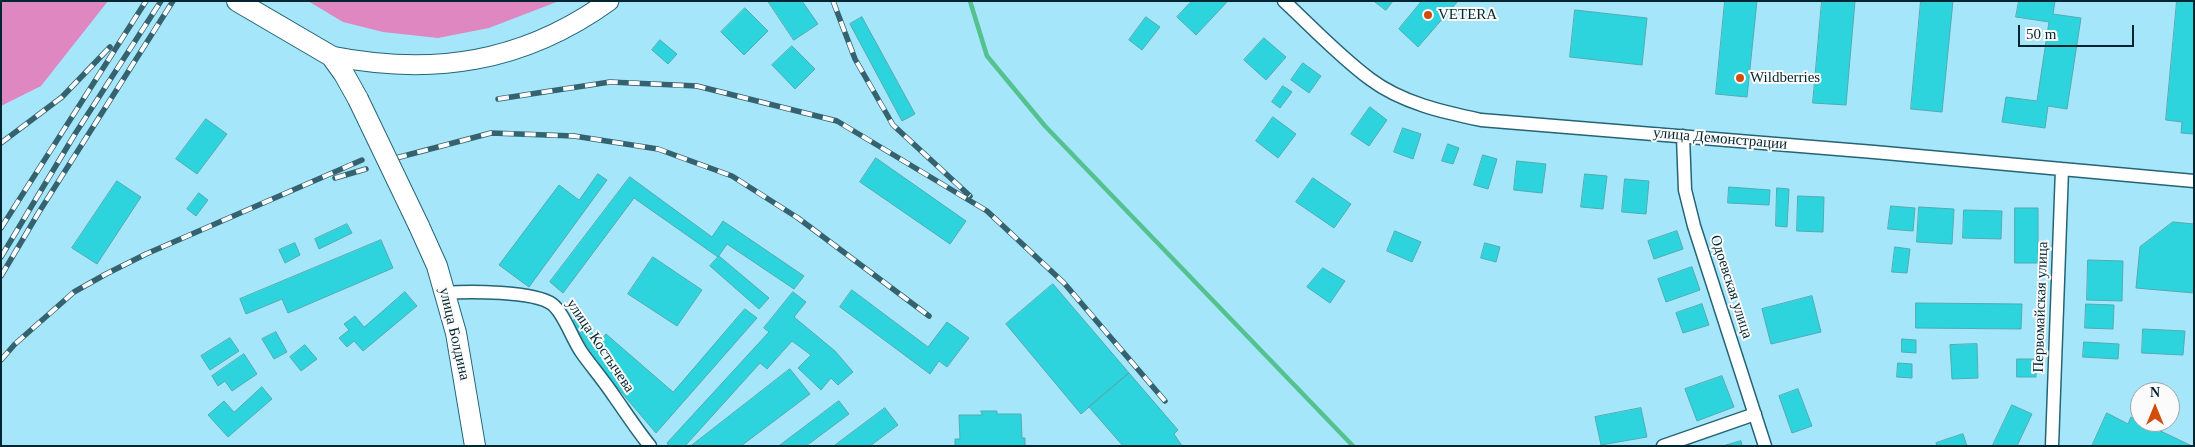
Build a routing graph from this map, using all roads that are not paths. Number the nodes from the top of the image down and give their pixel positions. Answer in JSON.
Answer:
{"nodes":[{"id":1,"x":609,"y":1,"type":"edge"},
{"id":2,"x":1284,"y":1,"type":"edge"},
{"id":3,"x":245,"y":6,"type":"edge"},
{"id":4,"x":331,"y":56,"type":"junction"},
{"id":5,"x":1683,"y":136,"type":"junction"},
{"id":6,"x":2062,"y":169,"type":"junction"},
{"id":7,"x":2194,"y":182,"type":"edge"},
{"id":8,"x":445,"y":293,"type":"junction"},
{"id":9,"x":1755,"y":414,"type":"junction"},
{"id":10,"x":475,"y":446,"type":"edge"},
{"id":11,"x":650,"y":446,"type":"edge"},
{"id":12,"x":1662,"y":446,"type":"edge"},
{"id":13,"x":1765,"y":446,"type":"edge"},
{"id":14,"x":2052,"y":446,"type":"edge"}],
"edges":[{"from":1,"to":4,"type":"street"},
{"from":2,"to":5,"type":"street","name":"улица Демонстрации"},
{"from":3,"to":4,"type":"main road"},
{"from":4,"to":8,"type":"main road","name":"улица Болдина","bridge":true},
{"from":5,"to":6,"type":"street","name":"улица Демонстрации"},
{"from":5,"to":9,"type":"street","name":"Одоевская улица"},
{"from":6,"to":7,"type":"street","name":"улица Демонстрации"},
{"from":6,"to":14,"type":"street","name":"Первомайская улица"},
{"from":8,"to":10,"type":"main road","name":"улица Болдина"},
{"from":8,"to":11,"type":"street","name":"улица Костычева"},
{"from":9,"to":12,"type":"street"},
{"from":9,"to":13,"type":"street","name":"Одоевская улица"}]}
